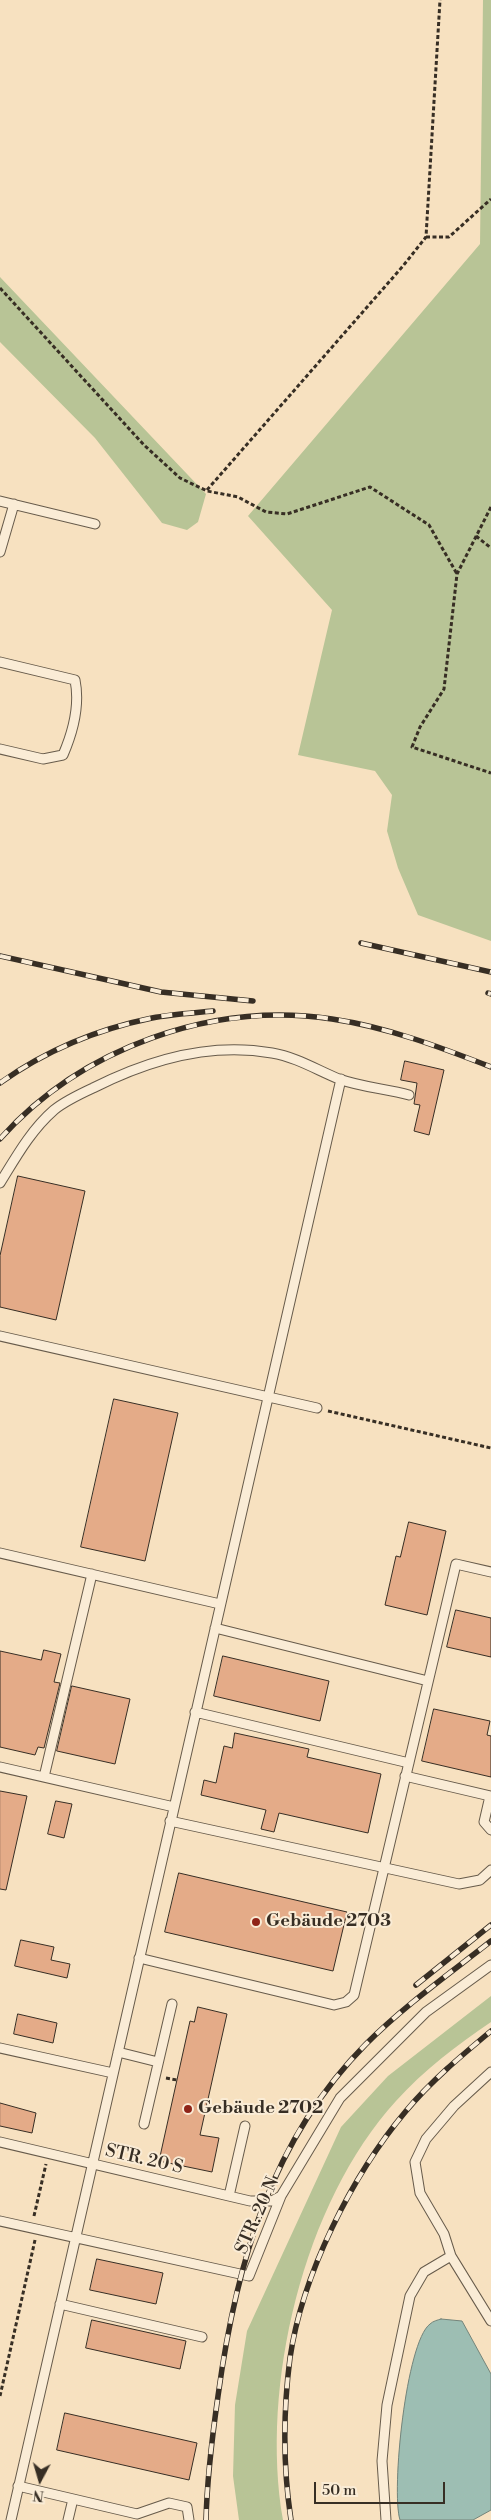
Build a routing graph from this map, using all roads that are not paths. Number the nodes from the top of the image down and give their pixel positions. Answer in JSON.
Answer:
{"nodes":[{"id":1,"x":0,"y":501,"type":"edge"},
{"id":2,"x":14,"y":504,"type":"junction"},
{"id":3,"x":95,"y":524,"type":"dead end"},
{"id":4,"x":0,"y":552,"type":"edge"},
{"id":5,"x":0,"y":662,"type":"edge"},
{"id":6,"x":0,"y":749,"type":"edge"},
{"id":7,"x":341,"y":1079,"type":"junction"},
{"id":8,"x":409,"y":1095,"type":"dead end"},
{"id":9,"x":0,"y":1183,"type":"edge"},
{"id":10,"x":0,"y":1336,"type":"edge"},
{"id":11,"x":268,"y":1397,"type":"junction"},
{"id":12,"x":317,"y":1408,"type":"road end"},
{"id":13,"x":0,"y":1553,"type":"edge"},
{"id":14,"x":491,"y":1572,"type":"edge"},
{"id":15,"x":92,"y":1574,"type":"junction"},
{"id":16,"x":220,"y":1604,"type":"junction"},
{"id":17,"x":215,"y":1628,"type":"junction"},
{"id":18,"x":428,"y":1681,"type":"junction"},
{"id":19,"x":195,"y":1712,"type":"junction"},
{"id":20,"x":409,"y":1763,"type":"junction"},
{"id":21,"x":0,"y":1767,"type":"edge"},
{"id":22,"x":406,"y":1776,"type":"junction"},
{"id":23,"x":44,"y":1777,"type":"junction"},
{"id":24,"x":174,"y":1807,"type":"junction"},
{"id":25,"x":170,"y":1821,"type":"junction"},
{"id":26,"x":491,"y":1830,"type":"edge"},
{"id":27,"x":384,"y":1869,"type":"junction"},
{"id":28,"x":491,"y":1870,"type":"edge"},
{"id":29,"x":139,"y":1958,"type":"junction"},
{"id":30,"x":491,"y":1965,"type":"edge"},
{"id":31,"x":172,"y":2004,"type":"dead end"},
{"id":32,"x":0,"y":2048,"type":"edge"},
{"id":33,"x":118,"y":2052,"type":"junction"},
{"id":34,"x":158,"y":2062,"type":"junction"},
{"id":35,"x":491,"y":2072,"type":"edge"},
{"id":36,"x":113,"y":2073,"type":"junction"},
{"id":37,"x":144,"y":2124,"type":"dead end"},
{"id":38,"x":245,"y":2126,"type":"dead end"},
{"id":39,"x":0,"y":2142,"type":"edge"},
{"id":40,"x":92,"y":2164,"type":"junction"},
{"id":41,"x":229,"y":2196,"type":"junction"},
{"id":42,"x":281,"y":2196,"type":"junction"},
{"id":43,"x":0,"y":2221,"type":"edge"},
{"id":44,"x":75,"y":2238,"type":"junction"},
{"id":45,"x":451,"y":2256,"type":"junction"},
{"id":46,"x":60,"y":2304,"type":"junction"},
{"id":47,"x":491,"y":2321,"type":"edge"},
{"id":48,"x":202,"y":2337,"type":"dead end"},
{"id":49,"x":18,"y":2486,"type":"junction"},
{"id":50,"x":73,"y":2499,"type":"junction"},
{"id":51,"x":10,"y":2520,"type":"edge"},
{"id":52,"x":68,"y":2520,"type":"edge"},
{"id":53,"x":189,"y":2520,"type":"edge"},
{"id":54,"x":386,"y":2520,"type":"edge"}],
"edges":[{"from":1,"to":2,"type":"lane"},
{"from":2,"to":3,"type":"lane"},
{"from":2,"to":4,"type":"lane"},
{"from":5,"to":6,"type":"lane"},
{"from":7,"to":8,"type":"lane"},
{"from":7,"to":9,"type":"lane"},
{"from":7,"to":11,"type":"lane"},
{"from":10,"to":11,"type":"lane"},
{"from":11,"to":12,"type":"lane"},
{"from":11,"to":16,"type":"lane"},
{"from":13,"to":15,"type":"lane"},
{"from":14,"to":18,"type":"lane"},
{"from":15,"to":16,"type":"lane"},
{"from":15,"to":23,"type":"lane"},
{"from":16,"to":17,"type":"lane"},
{"from":17,"to":18,"type":"lane"},
{"from":17,"to":19,"type":"lane"},
{"from":18,"to":20,"type":"lane"},
{"from":19,"to":20,"type":"lane"},
{"from":19,"to":24,"type":"lane"},
{"from":20,"to":22,"type":"lane"},
{"from":21,"to":23,"type":"lane"},
{"from":22,"to":26,"type":"lane"},
{"from":22,"to":27,"type":"lane"},
{"from":23,"to":24,"type":"lane"},
{"from":24,"to":25,"type":"lane"},
{"from":25,"to":27,"type":"lane"},
{"from":25,"to":29,"type":"lane"},
{"from":27,"to":28,"type":"lane"},
{"from":27,"to":29,"type":"lane"},
{"from":29,"to":33,"type":"lane"},
{"from":30,"to":42,"type":"lane","name":"STR. 20 N"},
{"from":31,"to":34,"type":"lane"},
{"from":32,"to":36,"type":"lane"},
{"from":33,"to":34,"type":"lane"},
{"from":33,"to":36,"type":"lane"},
{"from":34,"to":37,"type":"lane"},
{"from":35,"to":45,"type":"lane"},
{"from":36,"to":40,"type":"lane"},
{"from":38,"to":41,"type":"lane"},
{"from":39,"to":40,"type":"lane","name":"STR. 20 S"},
{"from":40,"to":41,"type":"lane","name":"STR. 20 S"},
{"from":40,"to":44,"type":"lane"},
{"from":41,"to":42,"type":"lane","name":"STR. 20 S"},
{"from":42,"to":44,"type":"lane","name":"STR. 20 N"},
{"from":43,"to":44,"type":"lane","name":"STR. 20 N"},
{"from":44,"to":46,"type":"lane"},
{"from":45,"to":47,"type":"lane"},
{"from":45,"to":54,"type":"lane"},
{"from":46,"to":48,"type":"lane"},
{"from":46,"to":49,"type":"lane"},
{"from":49,"to":50,"type":"lane"},
{"from":49,"to":51,"type":"lane"},
{"from":50,"to":52,"type":"lane"},
{"from":50,"to":53,"type":"lane"}]}
